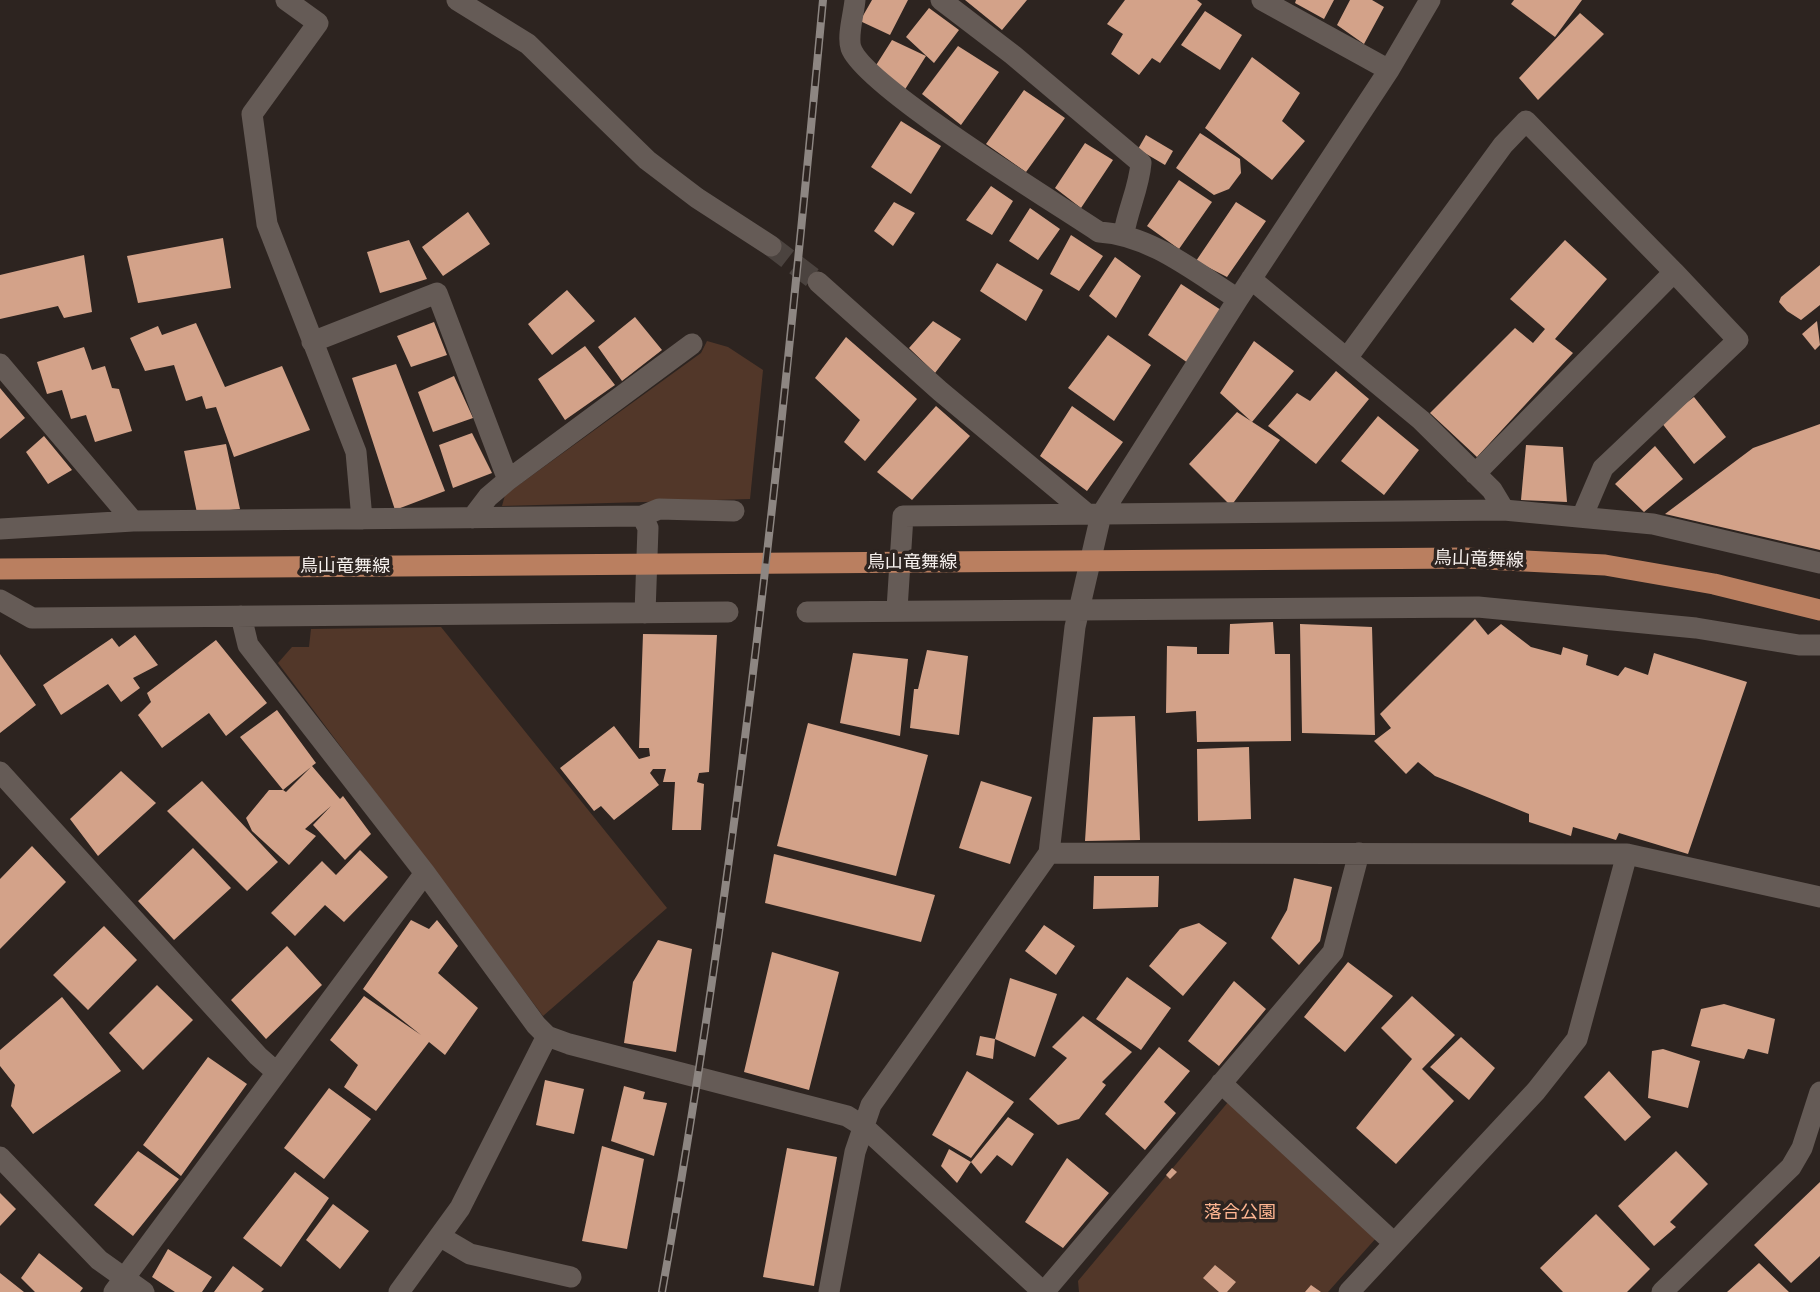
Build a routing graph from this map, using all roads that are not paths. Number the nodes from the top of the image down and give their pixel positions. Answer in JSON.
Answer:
{"nodes":[{"id":1,"x":286,"y":0,"type":"edge"},
{"id":2,"x":457,"y":0,"type":"edge"},
{"id":3,"x":855,"y":0,"type":"edge"},
{"id":4,"x":942,"y":0,"type":"edge"},
{"id":5,"x":1262,"y":0,"type":"edge"},
{"id":6,"x":1430,"y":0,"type":"edge"},
{"id":7,"x":1389,"y":69,"type":"junction"},
{"id":8,"x":1124,"y":233,"type":"junction"},
{"id":9,"x":771,"y":246,"type":"tunnel mouth"},
{"id":10,"x":1674,"y":272,"type":"junction"},
{"id":11,"x":1251,"y":279,"type":"junction"},
{"id":12,"x":818,"y":282,"type":"tunnel mouth"},
{"id":13,"x":1238,"y":299,"type":"junction"},
{"id":14,"x":312,"y":342,"type":"junction"},
{"id":15,"x":692,"y":344,"type":"dead end"},
{"id":16,"x":1347,"y":358,"type":"junction"},
{"id":17,"x":0,"y":364,"type":"edge"},
{"id":18,"x":1475,"y":474,"type":"junction"},
{"id":19,"x":508,"y":481,"type":"junction"},
{"id":20,"x":1504,"y":510,"type":"junction"},
{"id":21,"x":734,"y":511,"type":"dead end"},
{"id":22,"x":1093,"y":514,"type":"junction"},
{"id":23,"x":642,"y":516,"type":"junction"},
{"id":24,"x":1582,"y":517,"type":"junction"},
{"id":25,"x":472,"y":518,"type":"junction"},
{"id":26,"x":362,"y":519,"type":"junction"},
{"id":27,"x":133,"y":521,"type":"junction"},
{"id":28,"x":0,"y":530,"type":"edge"},
{"id":29,"x":1820,"y":563,"type":"edge"},
{"id":30,"x":0,"y":569,"type":"edge"},
{"id":31,"x":0,"y":600,"type":"edge"},
{"id":32,"x":897,"y":609,"type":"junction"},
{"id":33,"x":1079,"y":609,"type":"junction"},
{"id":34,"x":1820,"y":610,"type":"edge"},
{"id":35,"x":645,"y":612,"type":"junction"},
{"id":36,"x":728,"y":612,"type":"dead end"},
{"id":37,"x":807,"y":612,"type":"dead end"},
{"id":38,"x":241,"y":616,"type":"junction"},
{"id":39,"x":1820,"y":645,"type":"edge"},
{"id":40,"x":0,"y":772,"type":"edge"},
{"id":41,"x":1049,"y":853,"type":"junction"},
{"id":42,"x":1359,"y":853,"type":"junction"},
{"id":43,"x":1627,"y":854,"type":"junction"},
{"id":44,"x":425,"y":873,"type":"junction"},
{"id":45,"x":1820,"y":897,"type":"edge"},
{"id":46,"x":547,"y":1036,"type":"junction"},
{"id":47,"x":275,"y":1071,"type":"junction"},
{"id":48,"x":1221,"y":1083,"type":"junction"},
{"id":49,"x":1820,"y":1092,"type":"edge"},
{"id":50,"x":863,"y":1126,"type":"junction"},
{"id":51,"x":0,"y":1157,"type":"edge"},
{"id":52,"x":441,"y":1237,"type":"junction"},
{"id":53,"x":1395,"y":1243,"type":"junction"},
{"id":54,"x":571,"y":1277,"type":"dead end"},
{"id":55,"x":119,"y":1285,"type":"edge"},
{"id":56,"x":144,"y":1292,"type":"edge"},
{"id":57,"x":400,"y":1292,"type":"edge"},
{"id":58,"x":829,"y":1292,"type":"edge"},
{"id":59,"x":1044,"y":1292,"type":"edge"},
{"id":60,"x":1349,"y":1292,"type":"edge"},
{"id":61,"x":1662,"y":1292,"type":"edge"}],
"edges":[{"from":1,"to":14,"type":"street"},
{"from":2,"to":9,"type":"street"},
{"from":3,"to":8,"type":"street"},
{"from":4,"to":8,"type":"street"},
{"from":5,"to":7,"type":"street"},
{"from":6,"to":7,"type":"street"},
{"from":7,"to":11,"type":"street"},
{"from":8,"to":13,"type":"street"},
{"from":10,"to":16,"type":"street"},
{"from":10,"to":18,"type":"street"},
{"from":10,"to":24,"type":"street"},
{"from":11,"to":13,"type":"street"},
{"from":11,"to":16,"type":"street"},
{"from":12,"to":22,"type":"street"},
{"from":13,"to":22,"type":"street"},
{"from":14,"to":19,"type":"street"},
{"from":14,"to":26,"type":"street"},
{"from":15,"to":19,"type":"street"},
{"from":16,"to":18,"type":"street"},
{"from":17,"to":27,"type":"street"},
{"from":18,"to":20,"type":"street"},
{"from":19,"to":25,"type":"street"},
{"from":20,"to":22,"type":"street"},
{"from":20,"to":24,"type":"street"},
{"from":21,"to":23,"type":"street"},
{"from":22,"to":32,"type":"street"},
{"from":22,"to":33,"type":"street"},
{"from":23,"to":25,"type":"street"},
{"from":23,"to":35,"type":"street"},
{"from":24,"to":29,"type":"street"},
{"from":25,"to":26,"type":"street"},
{"from":26,"to":27,"type":"street"},
{"from":27,"to":28,"type":"street"},
{"from":30,"to":34,"type":"main road","name":"鳥山竜舞線"},
{"from":31,"to":38,"type":"street"},
{"from":32,"to":33,"type":"street"},
{"from":32,"to":37,"type":"street"},
{"from":33,"to":39,"type":"street"},
{"from":33,"to":41,"type":"street"},
{"from":35,"to":36,"type":"street"},
{"from":35,"to":38,"type":"street"},
{"from":38,"to":44,"type":"street"},
{"from":40,"to":47,"type":"street"},
{"from":41,"to":42,"type":"street"},
{"from":41,"to":50,"type":"street"},
{"from":42,"to":43,"type":"street"},
{"from":42,"to":48,"type":"street"},
{"from":43,"to":45,"type":"street"},
{"from":43,"to":53,"type":"street"},
{"from":44,"to":46,"type":"street"},
{"from":44,"to":47,"type":"street"},
{"from":46,"to":50,"type":"street"},
{"from":46,"to":52,"type":"street"},
{"from":47,"to":55,"type":"street"},
{"from":48,"to":53,"type":"street"},
{"from":48,"to":59,"type":"street"},
{"from":49,"to":61,"type":"street"},
{"from":50,"to":58,"type":"street"},
{"from":50,"to":59,"type":"street"},
{"from":51,"to":55,"type":"street"},
{"from":52,"to":54,"type":"street"},
{"from":52,"to":57,"type":"street"},
{"from":53,"to":60,"type":"street"},
{"from":55,"to":56,"type":"street"}]}
